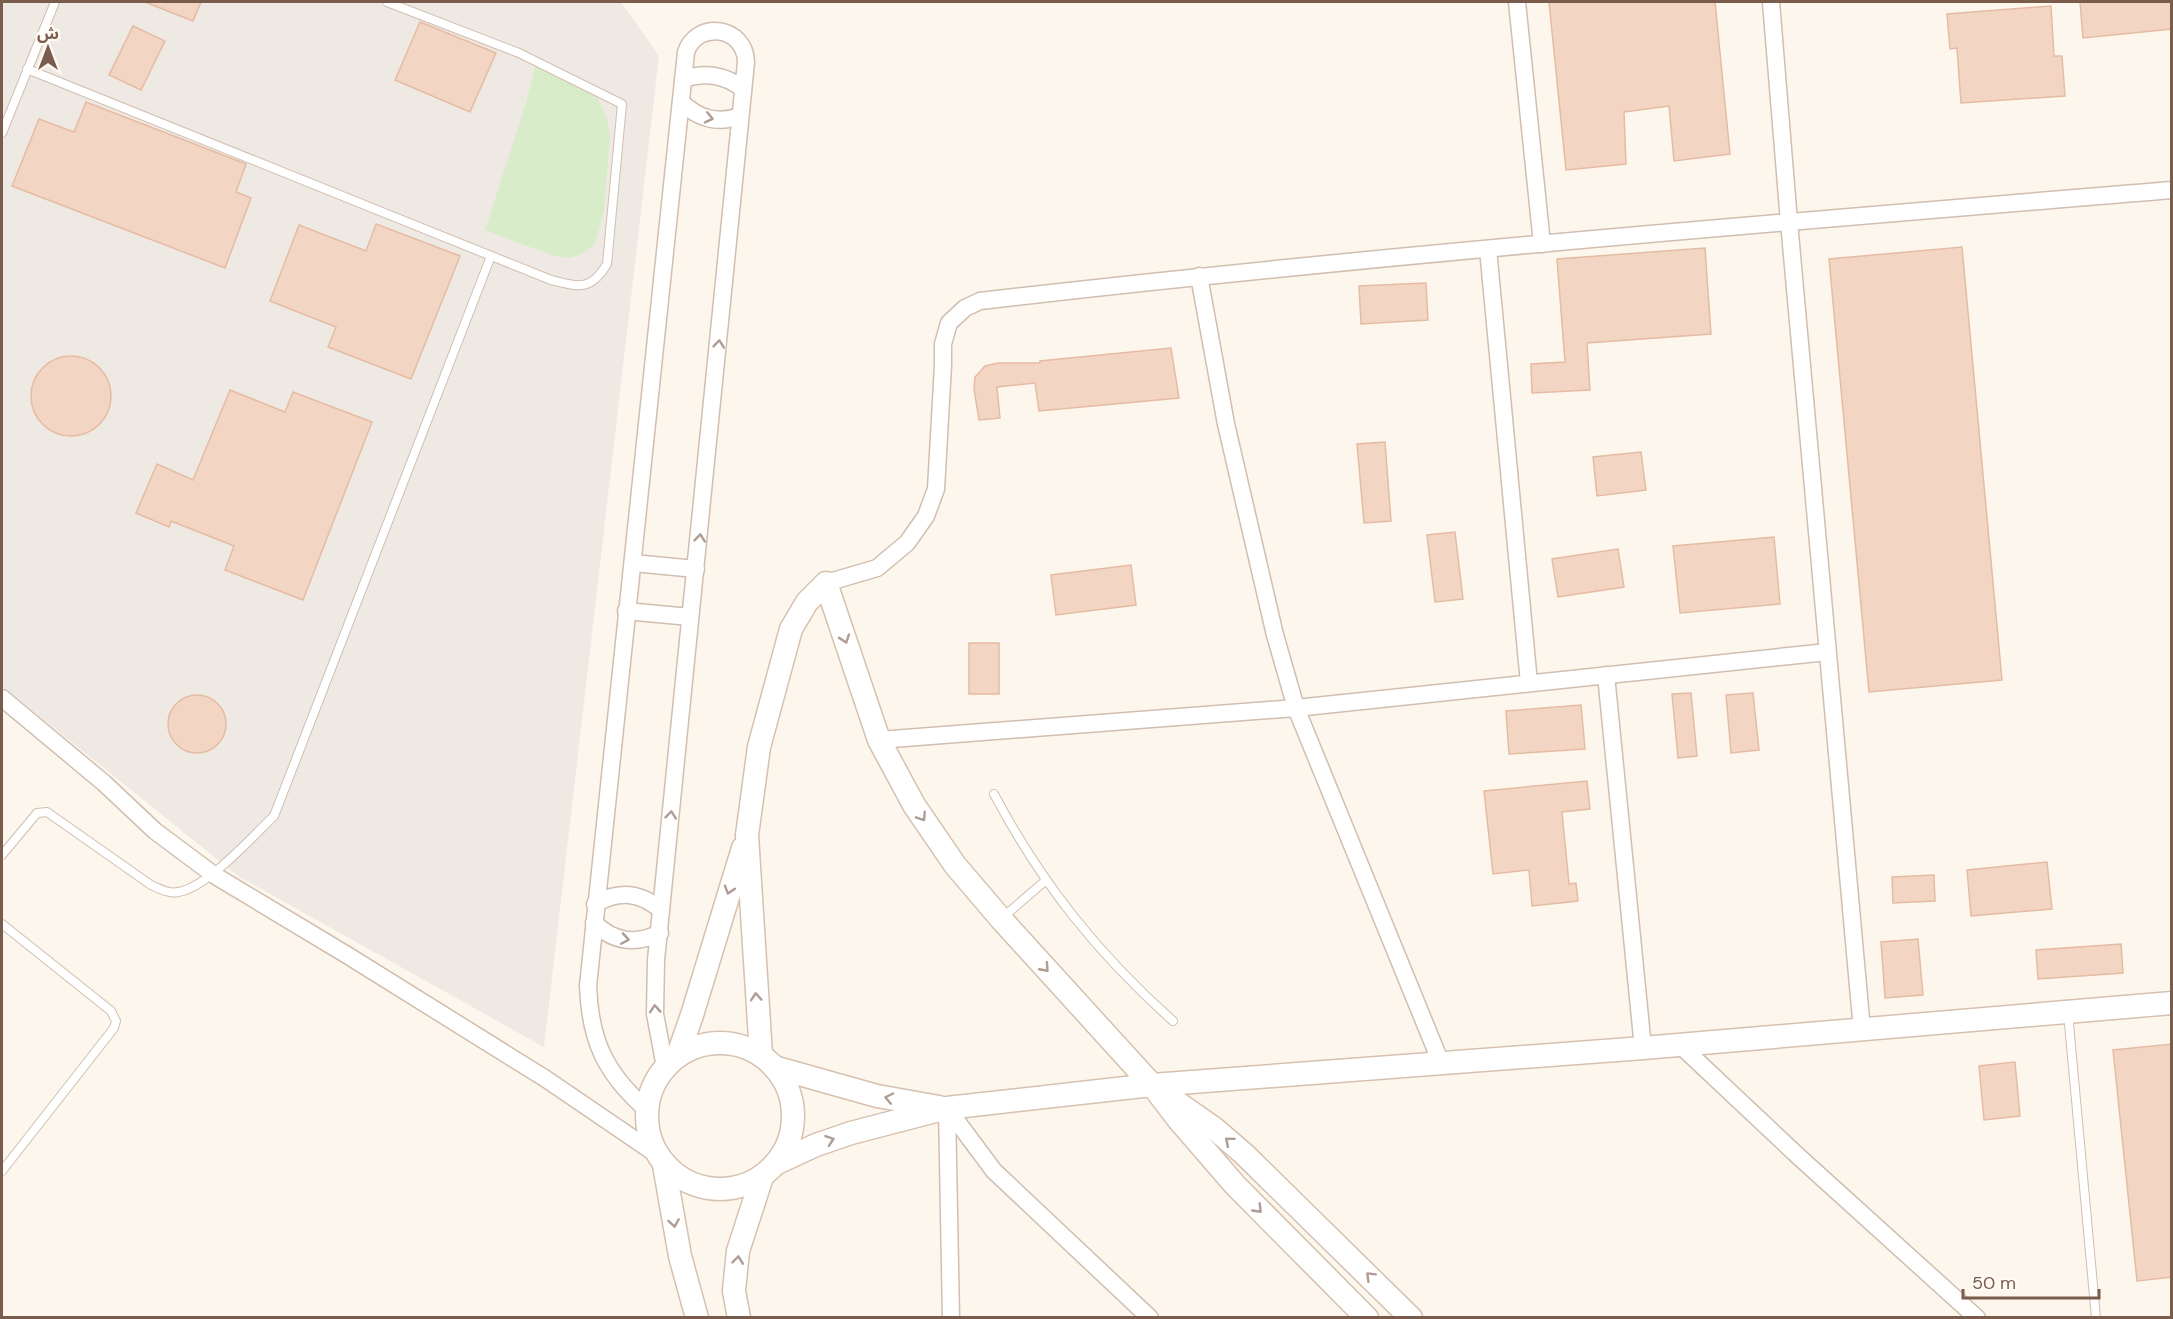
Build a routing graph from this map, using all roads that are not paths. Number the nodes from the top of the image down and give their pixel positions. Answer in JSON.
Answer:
{"nodes":[{"id":1,"x":55,"y":2,"type":"edge"},
{"id":2,"x":387,"y":2,"type":"edge"},
{"id":3,"x":1517,"y":2,"type":"edge"},
{"id":4,"x":1771,"y":2,"type":"edge"},
{"id":5,"x":27,"y":69,"type":"junction"},
{"id":6,"x":683,"y":79,"type":"junction"},
{"id":7,"x":743,"y":89,"type":"junction"},
{"id":8,"x":681,"y":102,"type":"junction"},
{"id":9,"x":740,"y":116,"type":"junction"},
{"id":10,"x":2,"y":133,"type":"edge"},
{"id":11,"x":2172,"y":190,"type":"edge"},
{"id":12,"x":1789,"y":222,"type":"junction"},
{"id":13,"x":1542,"y":244,"type":"junction"},
{"id":14,"x":1488,"y":249,"type":"junction"},
{"id":15,"x":491,"y":256,"type":"junction"},
{"id":16,"x":1199,"y":276,"type":"junction"},
{"id":17,"x":633,"y":563,"type":"junction"},
{"id":18,"x":696,"y":569,"type":"junction"},
{"id":19,"x":826,"y":583,"type":"junction"},
{"id":20,"x":626,"y":611,"type":"junction"},
{"id":21,"x":690,"y":617,"type":"junction"},
{"id":22,"x":1827,"y":652,"type":"junction"},
{"id":23,"x":1606,"y":675,"type":"junction"},
{"id":24,"x":1530,"y":683,"type":"junction"},
{"id":25,"x":2,"y":698,"type":"edge"},
{"id":26,"x":1296,"y":708,"type":"junction"},
{"id":27,"x":879,"y":740,"type":"junction"},
{"id":28,"x":994,"y":794,"type":"dead end"},
{"id":29,"x":747,"y":835,"type":"junction"},
{"id":30,"x":2,"y":855,"type":"edge"},
{"id":31,"x":214,"y":874,"type":"junction"},
{"id":32,"x":1045,"y":881,"type":"junction"},
{"id":33,"x":595,"y":904,"type":"junction"},
{"id":34,"x":661,"y":910,"type":"junction"},
{"id":35,"x":1001,"y":919,"type":"junction"},
{"id":36,"x":594,"y":923,"type":"junction"},
{"id":37,"x":2,"y":924,"type":"edge"},
{"id":38,"x":660,"y":933,"type":"junction"},
{"id":39,"x":2172,"y":1003,"type":"edge"},
{"id":40,"x":2067,"y":1013,"type":"junction"},
{"id":41,"x":1173,"y":1021,"type":"dead end"},
{"id":42,"x":1862,"y":1030,"type":"junction"},
{"id":43,"x":1680,"y":1045,"type":"junction"},
{"id":44,"x":1643,"y":1048,"type":"junction"},
{"id":45,"x":671,"y":1061,"type":"junction"},
{"id":46,"x":768,"y":1061,"type":"junction"},
{"id":47,"x":1441,"y":1063,"type":"junction"},
{"id":48,"x":1152,"y":1085,"type":"junction"},
{"id":49,"x":947,"y":1108,"type":"junction"},
{"id":50,"x":646,"y":1109,"type":"junction"},
{"id":51,"x":660,"y":1160,"type":"junction"},
{"id":52,"x":769,"y":1170,"type":"junction"},
{"id":53,"x":2,"y":1171,"type":"edge"},
{"id":54,"x":697,"y":1317,"type":"edge"},
{"id":55,"x":739,"y":1317,"type":"edge"},
{"id":56,"x":951,"y":1317,"type":"edge"},
{"id":57,"x":1150,"y":1317,"type":"edge"},
{"id":58,"x":1367,"y":1317,"type":"edge"},
{"id":59,"x":1411,"y":1317,"type":"edge"},
{"id":60,"x":1977,"y":1317,"type":"edge"},
{"id":61,"x":2096,"y":1317,"type":"edge"}],
"edges":[{"from":1,"to":5,"type":"lane"},
{"from":2,"to":15,"type":"lane"},
{"from":3,"to":13,"type":"street"},
{"from":4,"to":12,"type":"street"},
{"from":5,"to":10,"type":"lane"},
{"from":5,"to":15,"type":"lane"},
{"from":6,"to":7,"type":"street"},
{"from":6,"to":7,"type":"street"},
{"from":6,"to":8,"type":"street"},
{"from":7,"to":9,"type":"street"},
{"from":8,"to":9,"type":"street","one_way":true},
{"from":8,"to":17,"type":"street"},
{"from":18,"to":9,"type":"street","one_way":true},
{"from":11,"to":12,"type":"street"},
{"from":12,"to":13,"type":"street"},
{"from":12,"to":22,"type":"street"},
{"from":13,"to":14,"type":"street"},
{"from":14,"to":16,"type":"street"},
{"from":14,"to":24,"type":"street"},
{"from":15,"to":31,"type":"lane"},
{"from":16,"to":19,"type":"street"},
{"from":16,"to":26,"type":"street"},
{"from":17,"to":18,"type":"street"},
{"from":17,"to":20,"type":"street"},
{"from":18,"to":21,"type":"street"},
{"from":19,"to":27,"type":"street","one_way":true},
{"from":19,"to":29,"type":"street"},
{"from":20,"to":21,"type":"street"},
{"from":20,"to":33,"type":"street"},
{"from":34,"to":21,"type":"street","one_way":true},
{"from":22,"to":23,"type":"street"},
{"from":22,"to":42,"type":"street"},
{"from":23,"to":24,"type":"street"},
{"from":23,"to":44,"type":"street"},
{"from":24,"to":26,"type":"street"},
{"from":25,"to":31,"type":"street"},
{"from":26,"to":27,"type":"street"},
{"from":26,"to":47,"type":"street"},
{"from":27,"to":35,"type":"street","one_way":true},
{"from":28,"to":32,"type":"lane"},
{"from":29,"to":45,"type":"street","one_way":true},
{"from":46,"to":29,"type":"street","one_way":true},
{"from":30,"to":31,"type":"lane"},
{"from":31,"to":51,"type":"street"},
{"from":32,"to":35,"type":"lane"},
{"from":32,"to":41,"type":"lane"},
{"from":33,"to":34,"type":"street"},
{"from":33,"to":36,"type":"street"},
{"from":34,"to":38,"type":"street"},
{"from":35,"to":48,"type":"street","one_way":true},
{"from":36,"to":38,"type":"street","one_way":true},
{"from":36,"to":50,"type":"street"},
{"from":37,"to":53,"type":"lane"},
{"from":45,"to":38,"type":"street","one_way":true},
{"from":39,"to":40,"type":"street"},
{"from":40,"to":42,"type":"street"},
{"from":40,"to":61,"type":"lane"},
{"from":42,"to":43,"type":"street"},
{"from":43,"to":44,"type":"street"},
{"from":43,"to":60,"type":"street"},
{"from":44,"to":47,"type":"street"},
{"from":45,"to":46,"type":"street"},
{"from":45,"to":50,"type":"street"},
{"from":49,"to":46,"type":"street","one_way":true},
{"from":46,"to":52,"type":"street"},
{"from":47,"to":48,"type":"street"},
{"from":48,"to":49,"type":"street"},
{"from":48,"to":58,"type":"street","one_way":true},
{"from":59,"to":48,"type":"street","one_way":true},
{"from":52,"to":49,"type":"street","one_way":true},
{"from":49,"to":56,"type":"street"},
{"from":49,"to":57,"type":"street"},
{"from":50,"to":51,"type":"street"},
{"from":51,"to":52,"type":"street"},
{"from":51,"to":54,"type":"street","one_way":true},
{"from":55,"to":52,"type":"street","one_way":true}]}
